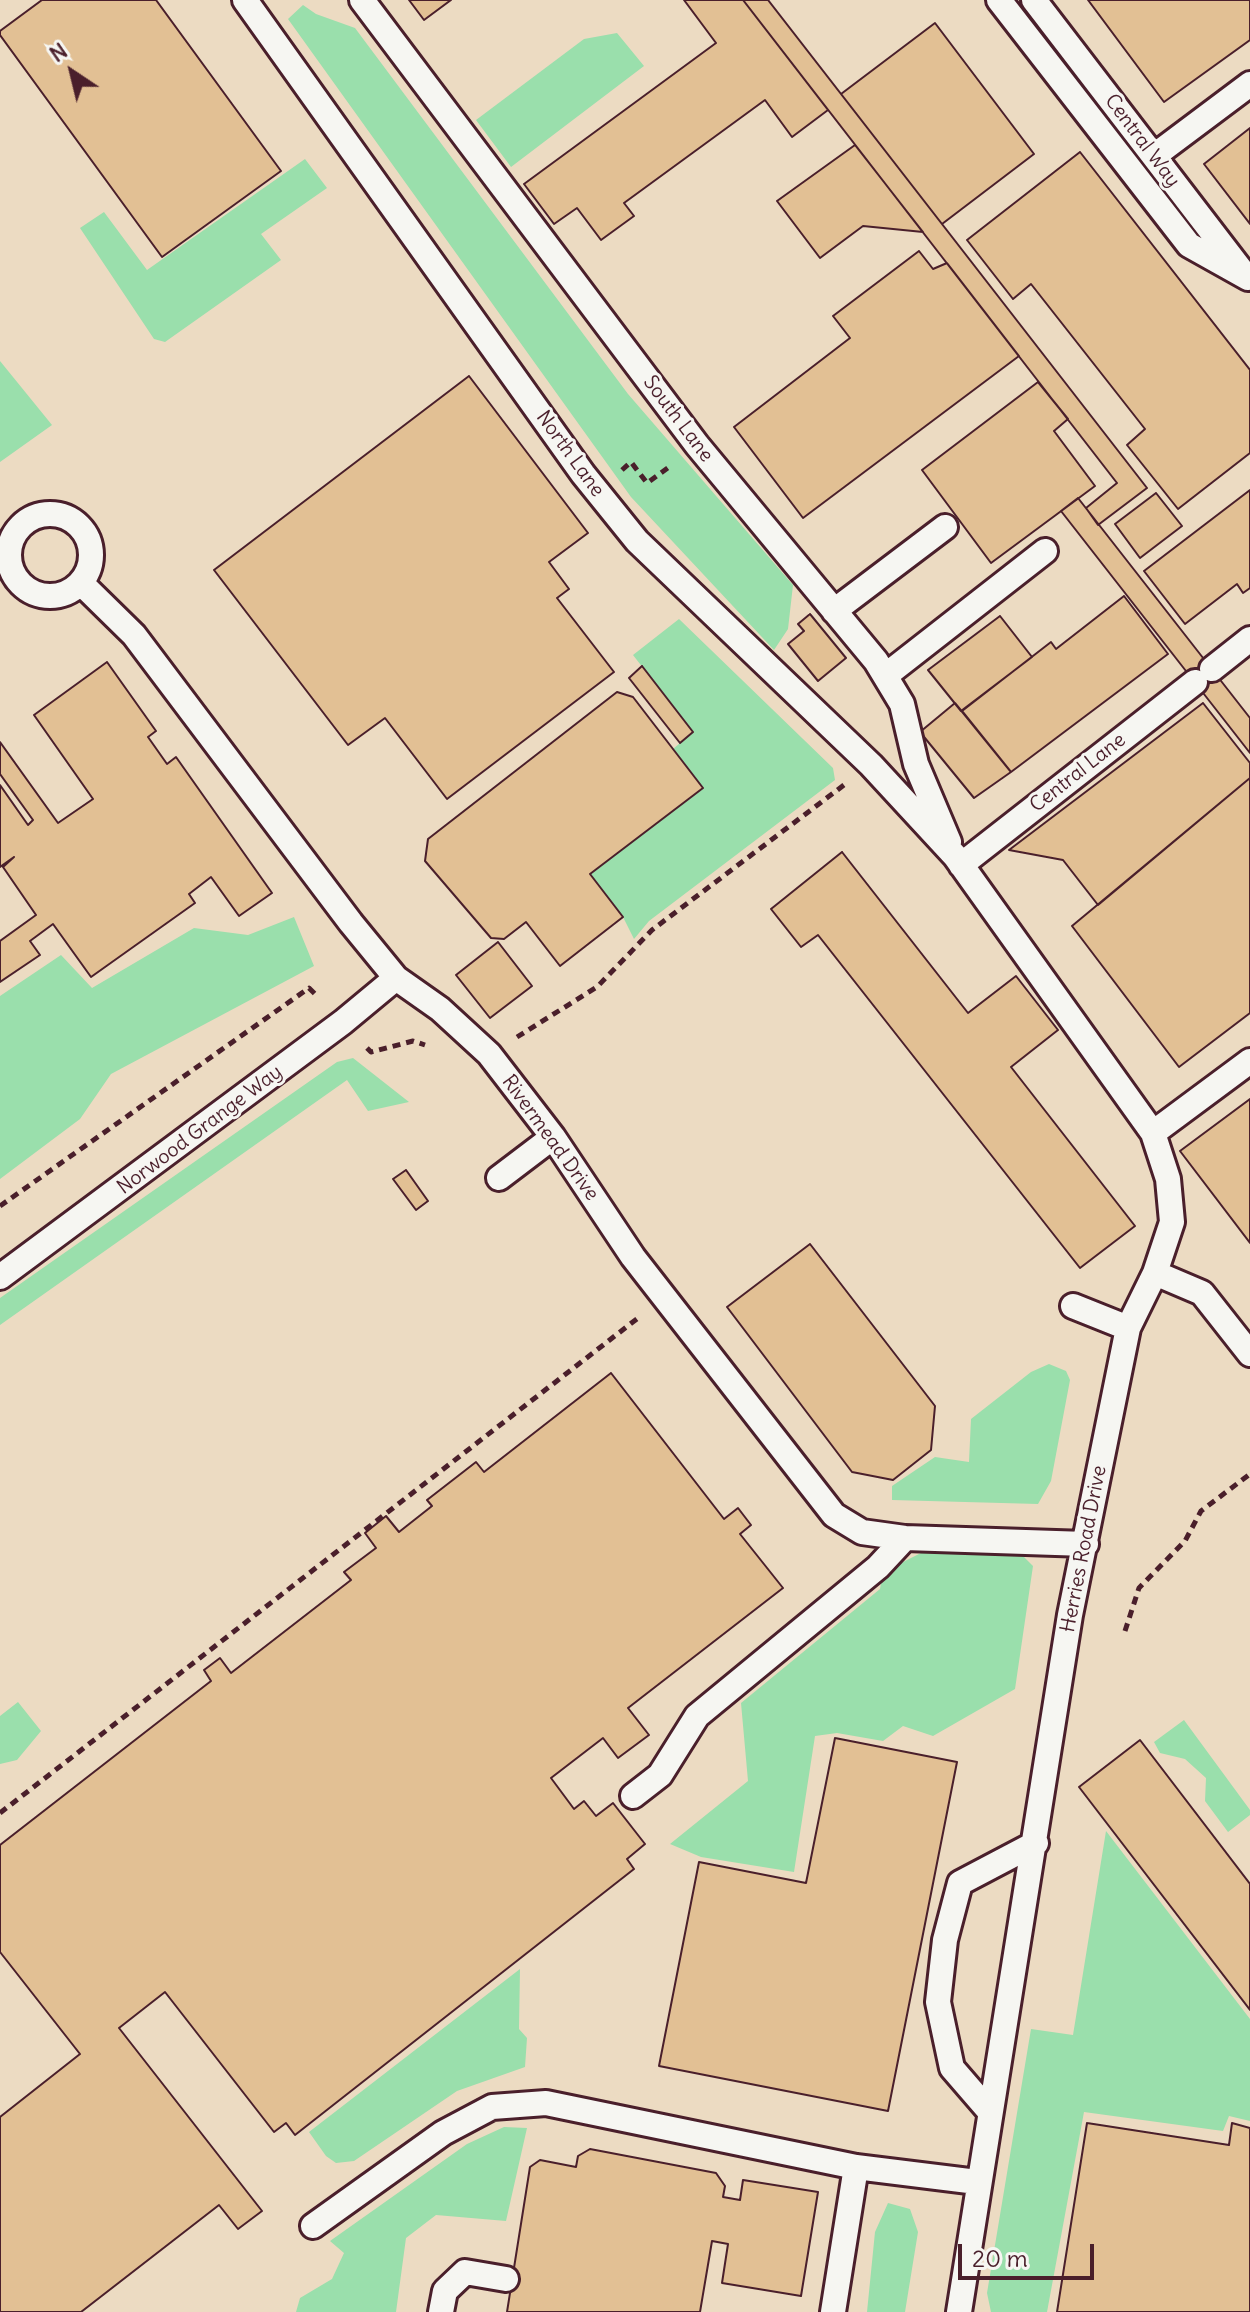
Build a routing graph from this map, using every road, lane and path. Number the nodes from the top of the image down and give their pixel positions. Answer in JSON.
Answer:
{"nodes":[{"id":1,"x":245,"y":0,"type":"edge"},
{"id":2,"x":362,"y":0,"type":"edge"},
{"id":3,"x":999,"y":0,"type":"edge"},
{"id":4,"x":1034,"y":0,"type":"edge"},
{"id":5,"x":1250,"y":84,"type":"edge"},
{"id":6,"x":1154,"y":156,"type":"junction"},
{"id":7,"x":1249,"y":280,"type":"edge"},
{"id":8,"x":697,"y":445,"type":"junction"},
{"id":9,"x":583,"y":474,"type":"junction"},
{"id":10,"x":945,"y":527,"type":"dead end"},
{"id":11,"x":1045,"y":551,"type":"dead end"},
{"id":12,"x":6,"y":579,"type":"edge"},
{"id":13,"x":81,"y":583,"type":"junction"},
{"id":14,"x":834,"y":611,"type":"junction"},
{"id":15,"x":1250,"y":639,"type":"edge"},
{"id":16,"x":885,"y":676,"type":"junction"},
{"id":17,"x":871,"y":765,"type":"junction"},
{"id":18,"x":958,"y":860,"type":"junction"},
{"id":19,"x":396,"y":978,"type":"junction"},
{"id":20,"x":343,"y":1022,"type":"junction"},
{"id":21,"x":431,"y":1047,"type":"dead end"},
{"id":22,"x":489,"y":1054,"type":"junction"},
{"id":23,"x":1250,"y":1061,"type":"edge"},
{"id":24,"x":1153,"y":1133,"type":"junction"},
{"id":25,"x":553,"y":1137,"type":"junction"},
{"id":26,"x":499,"y":1178,"type":"dead end"},
{"id":27,"x":0,"y":1206,"type":"edge"},
{"id":28,"x":1155,"y":1273,"type":"junction"},
{"id":29,"x":0,"y":1277,"type":"edge"},
{"id":30,"x":664,"y":1298,"type":"junction"},
{"id":31,"x":1073,"y":1306,"type":"dead end"},
{"id":32,"x":1128,"y":1328,"type":"junction"},
{"id":33,"x":1250,"y":1354,"type":"edge"},
{"id":34,"x":1250,"y":1474,"type":"edge"},
{"id":35,"x":905,"y":1538,"type":"junction"},
{"id":36,"x":1086,"y":1544,"type":"junction"},
{"id":37,"x":1125,"y":1631,"type":"dead end"},
{"id":38,"x":633,"y":1796,"type":"dead end"},
{"id":39,"x":0,"y":1813,"type":"edge"},
{"id":40,"x":1036,"y":1843,"type":"junction"},
{"id":41,"x":990,"y":2112,"type":"junction"},
{"id":42,"x":856,"y":2167,"type":"junction"},
{"id":43,"x":977,"y":2182,"type":"junction"},
{"id":44,"x":313,"y":2226,"type":"dead end"},
{"id":45,"x":506,"y":2279,"type":"dead end"},
{"id":46,"x":441,"y":2312,"type":"edge"},
{"id":47,"x":833,"y":2312,"type":"edge"},
{"id":48,"x":959,"y":2312,"type":"edge"}],
"edges":[{"from":1,"to":9,"type":"lane","name":"North Lane"},
{"from":2,"to":8,"type":"lane","name":"South Lane"},
{"from":3,"to":7,"type":"lane"},
{"from":4,"to":6,"type":"lane","name":"Central Way"},
{"from":5,"to":6,"type":"lane"},
{"from":6,"to":7,"type":"lane","name":"Central Way"},
{"from":8,"to":9,"type":"path"},
{"from":8,"to":14,"type":"lane","name":"South Lane"},
{"from":9,"to":17,"type":"lane","name":"North Lane"},
{"from":10,"to":14,"type":"lane"},
{"from":11,"to":16,"type":"lane"},
{"from":12,"to":13,"type":"lane"},
{"from":12,"to":13,"type":"lane"},
{"from":13,"to":19,"type":"lane","name":"Rivermead Drive"},
{"from":14,"to":16,"type":"lane","name":"South Lane"},
{"from":15,"to":18,"type":"lane","name":"Central Lane"},
{"from":16,"to":18,"type":"lane","name":"South Lane"},
{"from":17,"to":18,"type":"lane","name":"North Lane"},
{"from":17,"to":22,"type":"path"},
{"from":18,"to":24,"type":"lane","name":"Herries Road Drive"},
{"from":19,"to":20,"type":"lane","name":"Norwood Grange Way"},
{"from":19,"to":22,"type":"lane","name":"Rivermead Drive"},
{"from":20,"to":21,"type":"path"},
{"from":20,"to":27,"type":"path"},
{"from":20,"to":29,"type":"lane","name":"Norwood Grange Way"},
{"from":22,"to":25,"type":"lane","name":"Rivermead Drive"},
{"from":23,"to":24,"type":"lane"},
{"from":24,"to":28,"type":"lane","name":"Herries Road Drive"},
{"from":25,"to":26,"type":"lane"},
{"from":25,"to":30,"type":"lane","name":"Rivermead Drive"},
{"from":28,"to":32,"type":"lane","name":"Herries Road Drive"},
{"from":28,"to":33,"type":"lane"},
{"from":30,"to":35,"type":"lane","name":"Rivermead Drive"},
{"from":30,"to":39,"type":"path"},
{"from":31,"to":32,"type":"lane"},
{"from":32,"to":36,"type":"lane","name":"Herries Road Drive"},
{"from":34,"to":37,"type":"path"},
{"from":35,"to":36,"type":"lane","name":"Rivermead Drive"},
{"from":35,"to":38,"type":"lane"},
{"from":36,"to":40,"type":"lane","name":"Herries Road Drive"},
{"from":40,"to":41,"type":"lane","name":"Herries Road Drive"},
{"from":40,"to":41,"type":"lane"},
{"from":41,"to":43,"type":"lane","name":"Herries Road Drive"},
{"from":42,"to":43,"type":"lane"},
{"from":42,"to":44,"type":"lane"},
{"from":42,"to":47,"type":"lane"},
{"from":43,"to":48,"type":"lane","name":"Herries Road Drive"},
{"from":45,"to":46,"type":"lane"}]}
